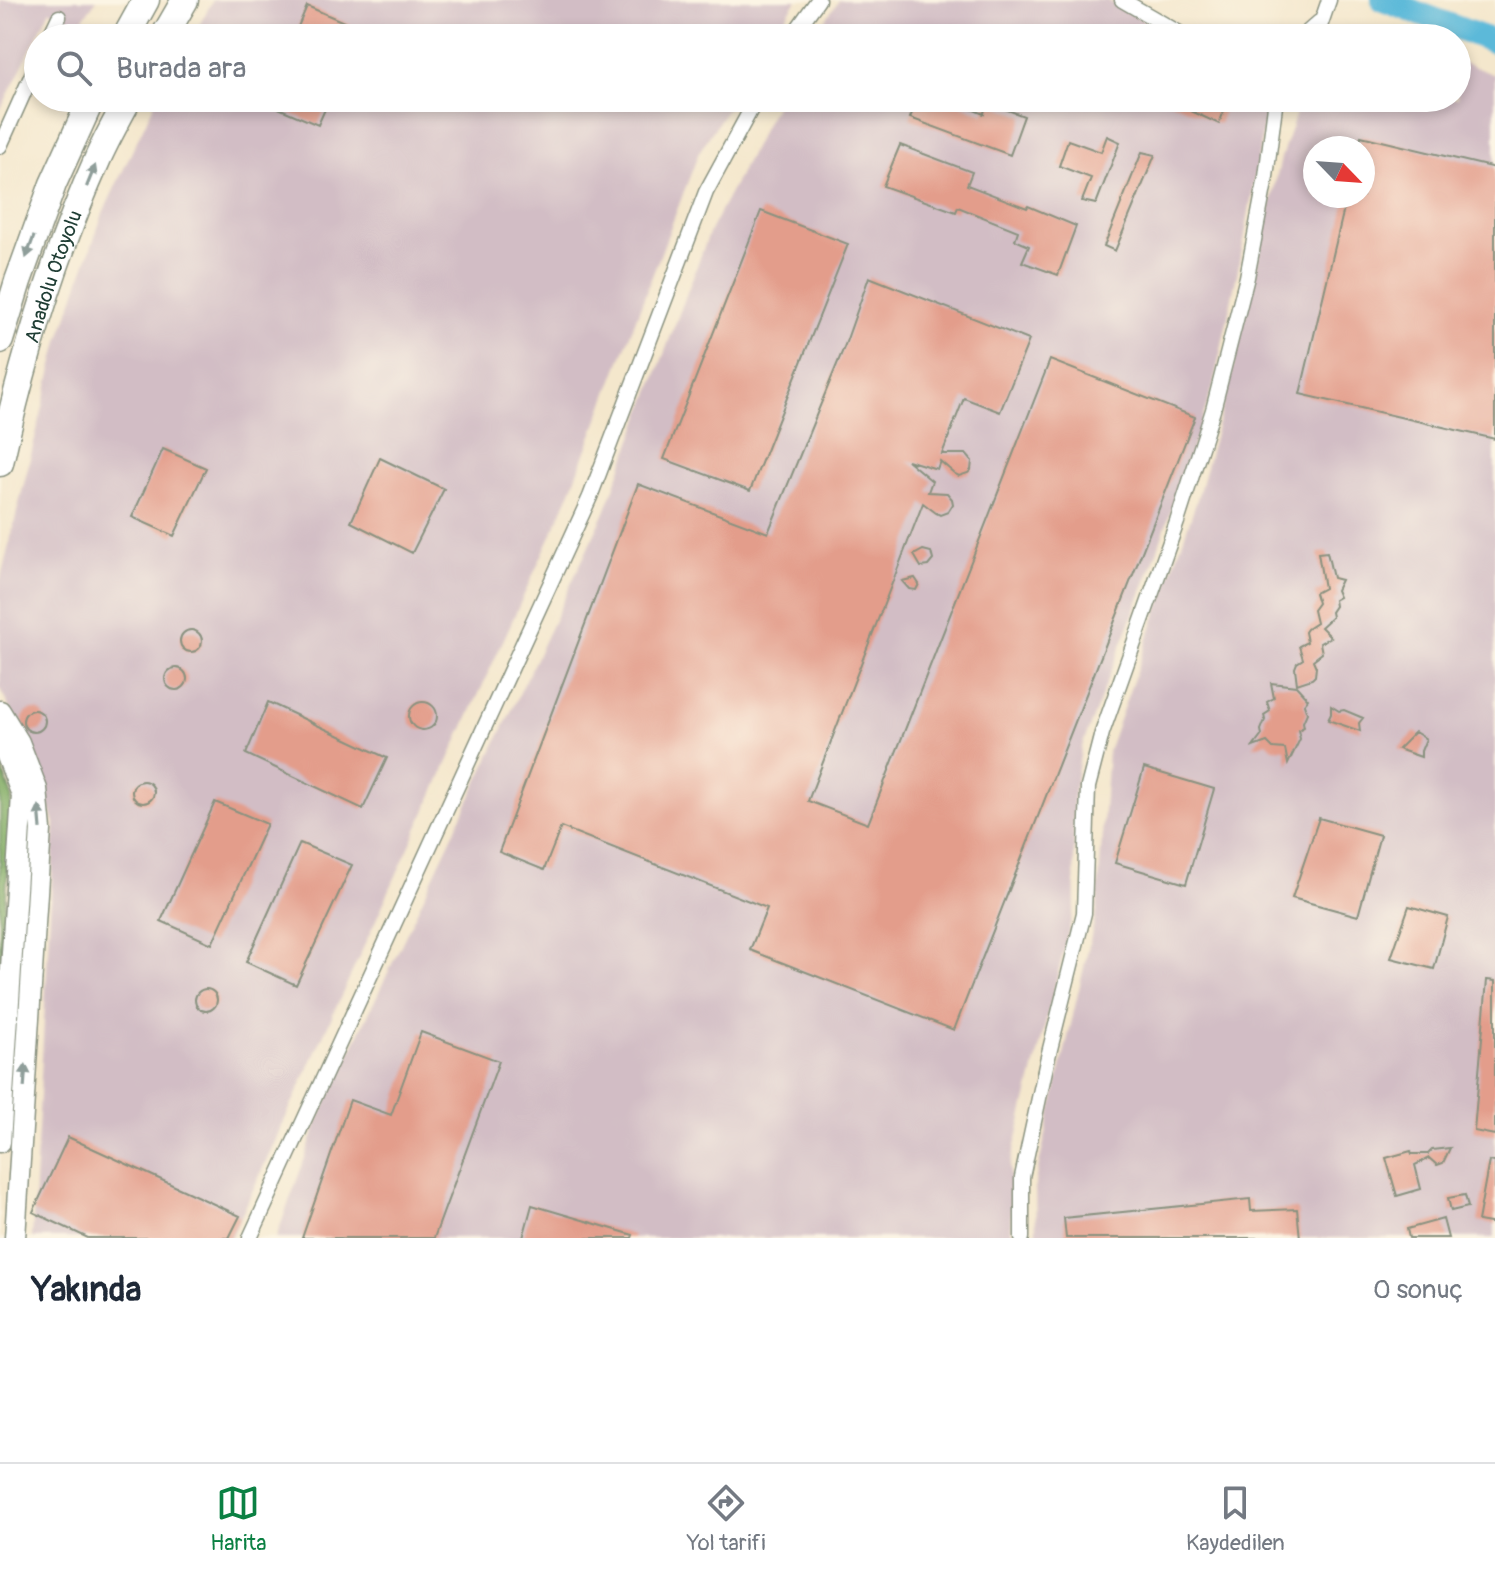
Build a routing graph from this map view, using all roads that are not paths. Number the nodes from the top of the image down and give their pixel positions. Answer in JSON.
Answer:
{"nodes":[{"id":1,"x":146,"y":0,"type":"edge"},
{"id":2,"x":185,"y":0,"type":"edge"},
{"id":3,"x":818,"y":0,"type":"edge"},
{"id":4,"x":1122,"y":0,"type":"edge"},
{"id":5,"x":1329,"y":0,"type":"edge"},
{"id":6,"x":59,"y":17,"type":"dead end"},
{"id":7,"x":1322,"y":19,"type":"junction"},
{"id":8,"x":56,"y":24,"type":"edge"},
{"id":9,"x":133,"y":24,"type":"edge"},
{"id":10,"x":171,"y":24,"type":"edge"},
{"id":11,"x":801,"y":24,"type":"edge"},
{"id":12,"x":1164,"y":24,"type":"edge"},
{"id":13,"x":1316,"y":24,"type":"edge"},
{"id":14,"x":1320,"y":24,"type":"edge"},
{"id":15,"x":24,"y":92,"type":"edge"},
{"id":16,"x":86,"y":112,"type":"edge"},
{"id":17,"x":122,"y":112,"type":"edge"},
{"id":18,"x":749,"y":112,"type":"edge"},
{"id":19,"x":1274,"y":112,"type":"edge"},
{"id":20,"x":0,"y":146,"type":"edge"},
{"id":21,"x":0,"y":340,"type":"edge"},
{"id":22,"x":0,"y":463,"type":"edge"},
{"id":23,"x":0,"y":711,"type":"edge"},
{"id":24,"x":0,"y":738,"type":"edge"},
{"id":25,"x":0,"y":1142,"type":"edge"},
{"id":26,"x":15,"y":1238,"type":"edge"},
{"id":27,"x":250,"y":1238,"type":"edge"},
{"id":28,"x":1022,"y":1238,"type":"edge"}],
"edges":[{"from":1,"to":9,"type":"highway"},
{"from":2,"to":10,"type":"highway"},
{"from":3,"to":11,"type":"street"},
{"from":4,"to":12,"type":"street"},
{"from":5,"to":7,"type":"street"},
{"from":6,"to":8,"type":"street"},
{"from":7,"to":13,"type":"street"},
{"from":7,"to":14,"type":"street"},
{"from":15,"to":20,"type":"street"},
{"from":16,"to":21,"type":"highway","name":"Anadolu Otoyolu","one_way":true},
{"from":22,"to":17,"type":"highway","name":"Anadolu Otoyolu","one_way":true},
{"from":18,"to":27,"type":"street"},
{"from":19,"to":28,"type":"street"},
{"from":26,"to":23,"type":"main road","one_way":true},
{"from":24,"to":25,"type":"main road"}]}
